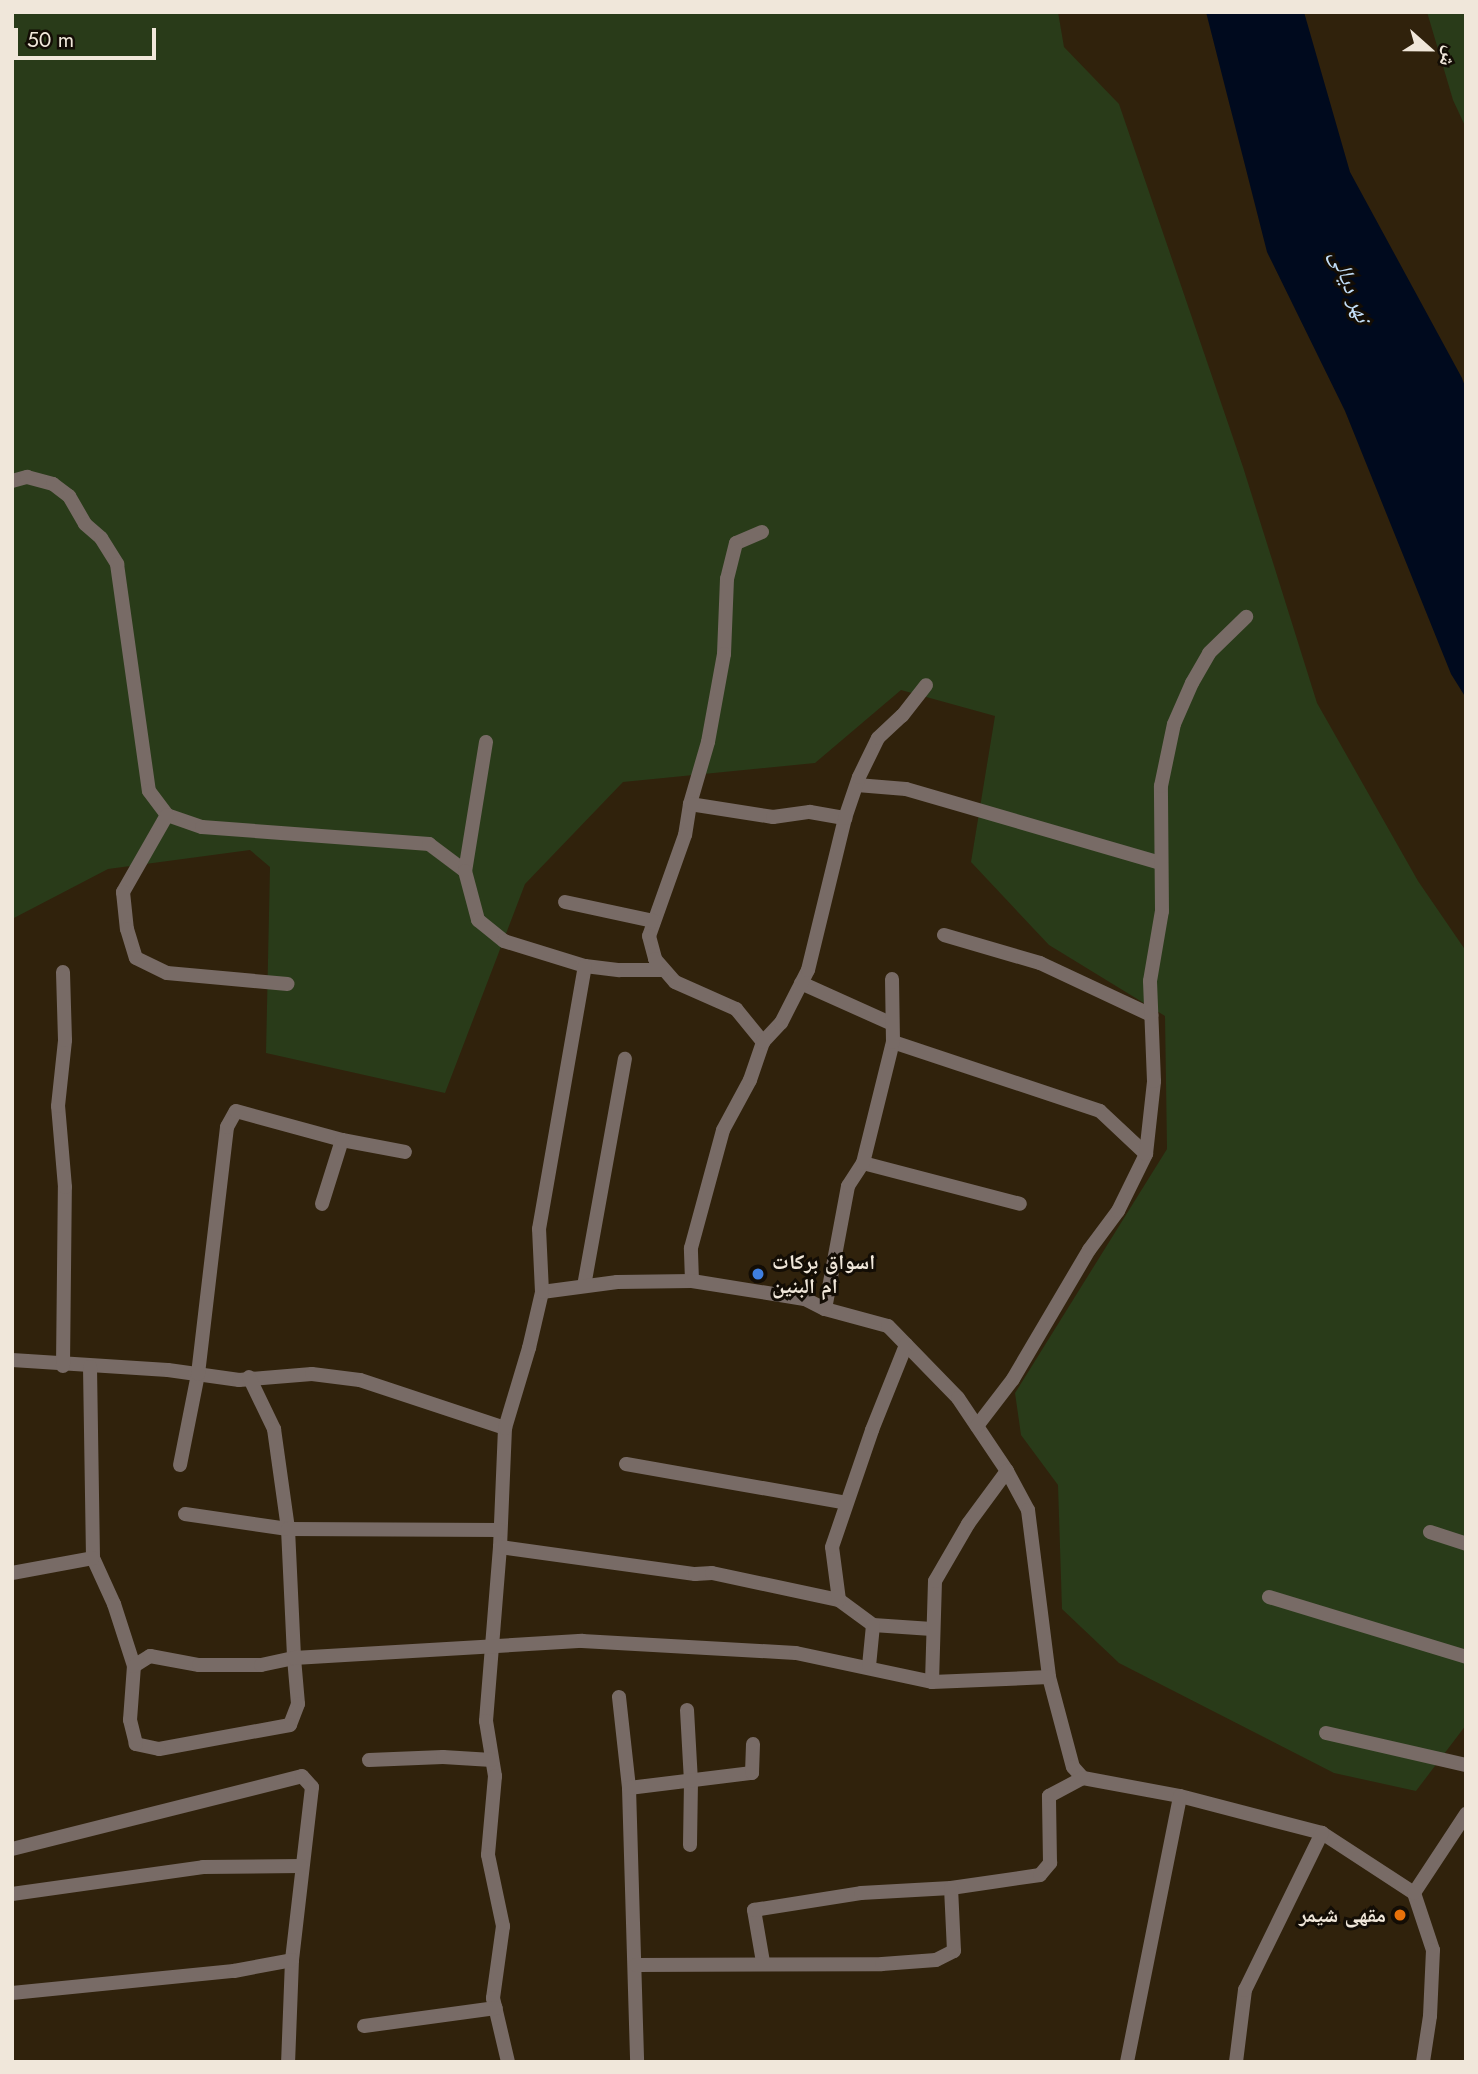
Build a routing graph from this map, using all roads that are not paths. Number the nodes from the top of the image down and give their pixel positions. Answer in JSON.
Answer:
{"nodes":[{"id":1,"x":12,"y":481,"type":"edge"},
{"id":2,"x":762,"y":532,"type":"dead end"},
{"id":3,"x":1246,"y":617,"type":"dead end"},
{"id":4,"x":926,"y":685,"type":"dead end"},
{"id":5,"x":486,"y":742,"type":"dead end"},
{"id":6,"x":857,"y":785,"type":"junction"},
{"id":7,"x":690,"y":804,"type":"junction"},
{"id":8,"x":167,"y":815,"type":"junction"},
{"id":9,"x":845,"y":818,"type":"junction"},
{"id":10,"x":1160,"y":863,"type":"junction"},
{"id":11,"x":465,"y":871,"type":"junction"},
{"id":12,"x":565,"y":902,"type":"dead end"},
{"id":13,"x":654,"y":921,"type":"junction"},
{"id":14,"x":944,"y":935,"type":"dead end"},
{"id":15,"x":585,"y":966,"type":"junction"},
{"id":16,"x":662,"y":970,"type":"junction"},
{"id":17,"x":63,"y":972,"type":"dead end"},
{"id":18,"x":892,"y":979,"type":"dead end"},
{"id":19,"x":801,"y":983,"type":"junction"},
{"id":20,"x":288,"y":984,"type":"dead end"},
{"id":21,"x":1151,"y":1015,"type":"junction"},
{"id":22,"x":891,"y":1023,"type":"junction"},
{"id":23,"x":763,"y":1042,"type":"junction"},
{"id":24,"x":893,"y":1042,"type":"junction"},
{"id":25,"x":625,"y":1059,"type":"dead end"},
{"id":26,"x":342,"y":1140,"type":"junction"},
{"id":27,"x":405,"y":1152,"type":"dead end"},
{"id":28,"x":1146,"y":1154,"type":"junction"},
{"id":29,"x":863,"y":1163,"type":"junction"},
{"id":30,"x":322,"y":1204,"type":"dead end"},
{"id":31,"x":1020,"y":1204,"type":"dead end"},
{"id":32,"x":692,"y":1281,"type":"junction"},
{"id":33,"x":584,"y":1286,"type":"junction"},
{"id":34,"x":542,"y":1292,"type":"junction"},
{"id":35,"x":825,"y":1309,"type":"junction"},
{"id":36,"x":906,"y":1345,"type":"junction"},
{"id":37,"x":12,"y":1360,"type":"edge"},
{"id":38,"x":63,"y":1366,"type":"junction"},
{"id":39,"x":90,"y":1367,"type":"junction"},
{"id":40,"x":198,"y":1374,"type":"junction"},
{"id":41,"x":249,"y":1377,"type":"junction"},
{"id":42,"x":977,"y":1426,"type":"junction"},
{"id":43,"x":505,"y":1428,"type":"junction"},
{"id":44,"x":626,"y":1464,"type":"dead end"},
{"id":45,"x":180,"y":1465,"type":"dead end"},
{"id":46,"x":1007,"y":1471,"type":"junction"},
{"id":47,"x":847,"y":1503,"type":"junction"},
{"id":48,"x":185,"y":1514,"type":"dead end"},
{"id":49,"x":288,"y":1529,"type":"junction"},
{"id":50,"x":500,"y":1530,"type":"junction"},
{"id":51,"x":1430,"y":1532,"type":"dead end"},
{"id":52,"x":1466,"y":1545,"type":"edge"},
{"id":53,"x":500,"y":1547,"type":"junction"},
{"id":54,"x":93,"y":1558,"type":"junction"},
{"id":55,"x":12,"y":1573,"type":"edge"},
{"id":56,"x":1269,"y":1597,"type":"dead end"},
{"id":57,"x":839,"y":1600,"type":"junction"},
{"id":58,"x":873,"y":1625,"type":"junction"},
{"id":59,"x":932,"y":1629,"type":"junction"},
{"id":60,"x":493,"y":1646,"type":"junction"},
{"id":61,"x":1466,"y":1657,"type":"edge"},
{"id":62,"x":294,"y":1658,"type":"junction"},
{"id":63,"x":134,"y":1666,"type":"junction"},
{"id":64,"x":869,"y":1666,"type":"junction"},
{"id":65,"x":1049,"y":1677,"type":"junction"},
{"id":66,"x":932,"y":1682,"type":"junction"},
{"id":67,"x":619,"y":1697,"type":"dead end"},
{"id":68,"x":687,"y":1710,"type":"dead end"},
{"id":69,"x":1326,"y":1733,"type":"dead end"},
{"id":70,"x":753,"y":1744,"type":"dead end"},
{"id":71,"x":369,"y":1760,"type":"dead end"},
{"id":72,"x":492,"y":1760,"type":"junction"},
{"id":73,"x":1466,"y":1765,"type":"edge"},
{"id":74,"x":1083,"y":1778,"type":"junction"},
{"id":75,"x":691,"y":1781,"type":"junction"},
{"id":76,"x":629,"y":1788,"type":"junction"},
{"id":77,"x":1181,"y":1796,"type":"junction"},
{"id":78,"x":1466,"y":1815,"type":"edge"},
{"id":79,"x":1322,"y":1833,"type":"junction"},
{"id":80,"x":690,"y":1845,"type":"dead end"},
{"id":81,"x":12,"y":1849,"type":"edge"},
{"id":82,"x":301,"y":1866,"type":"junction"},
{"id":83,"x":951,"y":1888,"type":"junction"},
{"id":84,"x":1415,"y":1893,"type":"junction"},
{"id":85,"x":12,"y":1894,"type":"edge"},
{"id":86,"x":292,"y":1960,"type":"junction"},
{"id":87,"x":763,"y":1962,"type":"junction"},
{"id":88,"x":636,"y":1965,"type":"junction"},
{"id":89,"x":12,"y":1993,"type":"edge"},
{"id":90,"x":496,"y":2008,"type":"junction"},
{"id":91,"x":364,"y":2026,"type":"dead end"},
{"id":92,"x":288,"y":2062,"type":"edge"},
{"id":93,"x":508,"y":2062,"type":"edge"},
{"id":94,"x":637,"y":2062,"type":"edge"},
{"id":95,"x":1127,"y":2062,"type":"edge"},
{"id":96,"x":1236,"y":2062,"type":"edge"},
{"id":97,"x":1423,"y":2062,"type":"edge"}],
"edges":[{"from":1,"to":8,"type":"street"},
{"from":2,"to":7,"type":"street"},
{"from":3,"to":10,"type":"street"},
{"from":4,"to":6,"type":"street"},
{"from":5,"to":11,"type":"street"},
{"from":6,"to":9,"type":"street"},
{"from":6,"to":10,"type":"street"},
{"from":7,"to":9,"type":"street"},
{"from":7,"to":13,"type":"street"},
{"from":8,"to":11,"type":"street"},
{"from":8,"to":20,"type":"street"},
{"from":9,"to":19,"type":"street"},
{"from":10,"to":21,"type":"street"},
{"from":11,"to":15,"type":"street"},
{"from":12,"to":13,"type":"street"},
{"from":13,"to":16,"type":"street"},
{"from":14,"to":21,"type":"street"},
{"from":15,"to":16,"type":"street"},
{"from":15,"to":34,"type":"street"},
{"from":16,"to":23,"type":"street"},
{"from":17,"to":38,"type":"street"},
{"from":18,"to":22,"type":"street"},
{"from":19,"to":22,"type":"street"},
{"from":19,"to":23,"type":"street"},
{"from":21,"to":28,"type":"street"},
{"from":22,"to":24,"type":"street"},
{"from":23,"to":32,"type":"street"},
{"from":24,"to":28,"type":"street"},
{"from":24,"to":29,"type":"street"},
{"from":25,"to":33,"type":"street"},
{"from":26,"to":27,"type":"street"},
{"from":26,"to":30,"type":"street"},
{"from":26,"to":40,"type":"street"},
{"from":28,"to":42,"type":"street"},
{"from":29,"to":31,"type":"street"},
{"from":29,"to":35,"type":"street"},
{"from":32,"to":33,"type":"street"},
{"from":32,"to":35,"type":"street"},
{"from":33,"to":34,"type":"street"},
{"from":34,"to":43,"type":"street"},
{"from":35,"to":36,"type":"street"},
{"from":36,"to":42,"type":"street"},
{"from":36,"to":47,"type":"street"},
{"from":37,"to":38,"type":"street"},
{"from":38,"to":39,"type":"street"},
{"from":39,"to":40,"type":"street"},
{"from":39,"to":54,"type":"street"},
{"from":40,"to":41,"type":"street"},
{"from":40,"to":45,"type":"street"},
{"from":41,"to":43,"type":"street"},
{"from":41,"to":49,"type":"street"},
{"from":42,"to":46,"type":"street"},
{"from":43,"to":50,"type":"street"},
{"from":44,"to":47,"type":"street"},
{"from":46,"to":59,"type":"street"},
{"from":46,"to":65,"type":"street"},
{"from":47,"to":57,"type":"street"},
{"from":48,"to":49,"type":"street"},
{"from":49,"to":50,"type":"street"},
{"from":49,"to":62,"type":"street"},
{"from":50,"to":53,"type":"street"},
{"from":51,"to":52,"type":"street"},
{"from":53,"to":57,"type":"street"},
{"from":53,"to":60,"type":"street"},
{"from":54,"to":55,"type":"street"},
{"from":54,"to":63,"type":"street"},
{"from":56,"to":61,"type":"street"},
{"from":57,"to":58,"type":"street"},
{"from":58,"to":59,"type":"street"},
{"from":58,"to":64,"type":"street"},
{"from":59,"to":66,"type":"street"},
{"from":60,"to":62,"type":"street"},
{"from":60,"to":64,"type":"street"},
{"from":60,"to":72,"type":"street"},
{"from":62,"to":63,"type":"street"},
{"from":62,"to":63,"type":"street"},
{"from":64,"to":66,"type":"street"},
{"from":65,"to":66,"type":"street"},
{"from":65,"to":74,"type":"street"},
{"from":67,"to":76,"type":"street"},
{"from":68,"to":75,"type":"street"},
{"from":69,"to":73,"type":"street"},
{"from":70,"to":75,"type":"street"},
{"from":71,"to":72,"type":"street"},
{"from":72,"to":90,"type":"street"},
{"from":74,"to":77,"type":"street"},
{"from":74,"to":83,"type":"street"},
{"from":75,"to":76,"type":"street"},
{"from":75,"to":80,"type":"street"},
{"from":76,"to":88,"type":"street"},
{"from":77,"to":79,"type":"street"},
{"from":77,"to":95,"type":"street"},
{"from":78,"to":84,"type":"street"},
{"from":79,"to":84,"type":"street"},
{"from":79,"to":96,"type":"street"},
{"from":81,"to":82,"type":"street"},
{"from":82,"to":85,"type":"street"},
{"from":82,"to":86,"type":"street"},
{"from":83,"to":87,"type":"street"},
{"from":83,"to":87,"type":"street"},
{"from":84,"to":97,"type":"street"},
{"from":86,"to":89,"type":"street"},
{"from":86,"to":92,"type":"street"},
{"from":87,"to":88,"type":"street"},
{"from":88,"to":94,"type":"street"},
{"from":90,"to":91,"type":"street"},
{"from":90,"to":93,"type":"street"}]}
